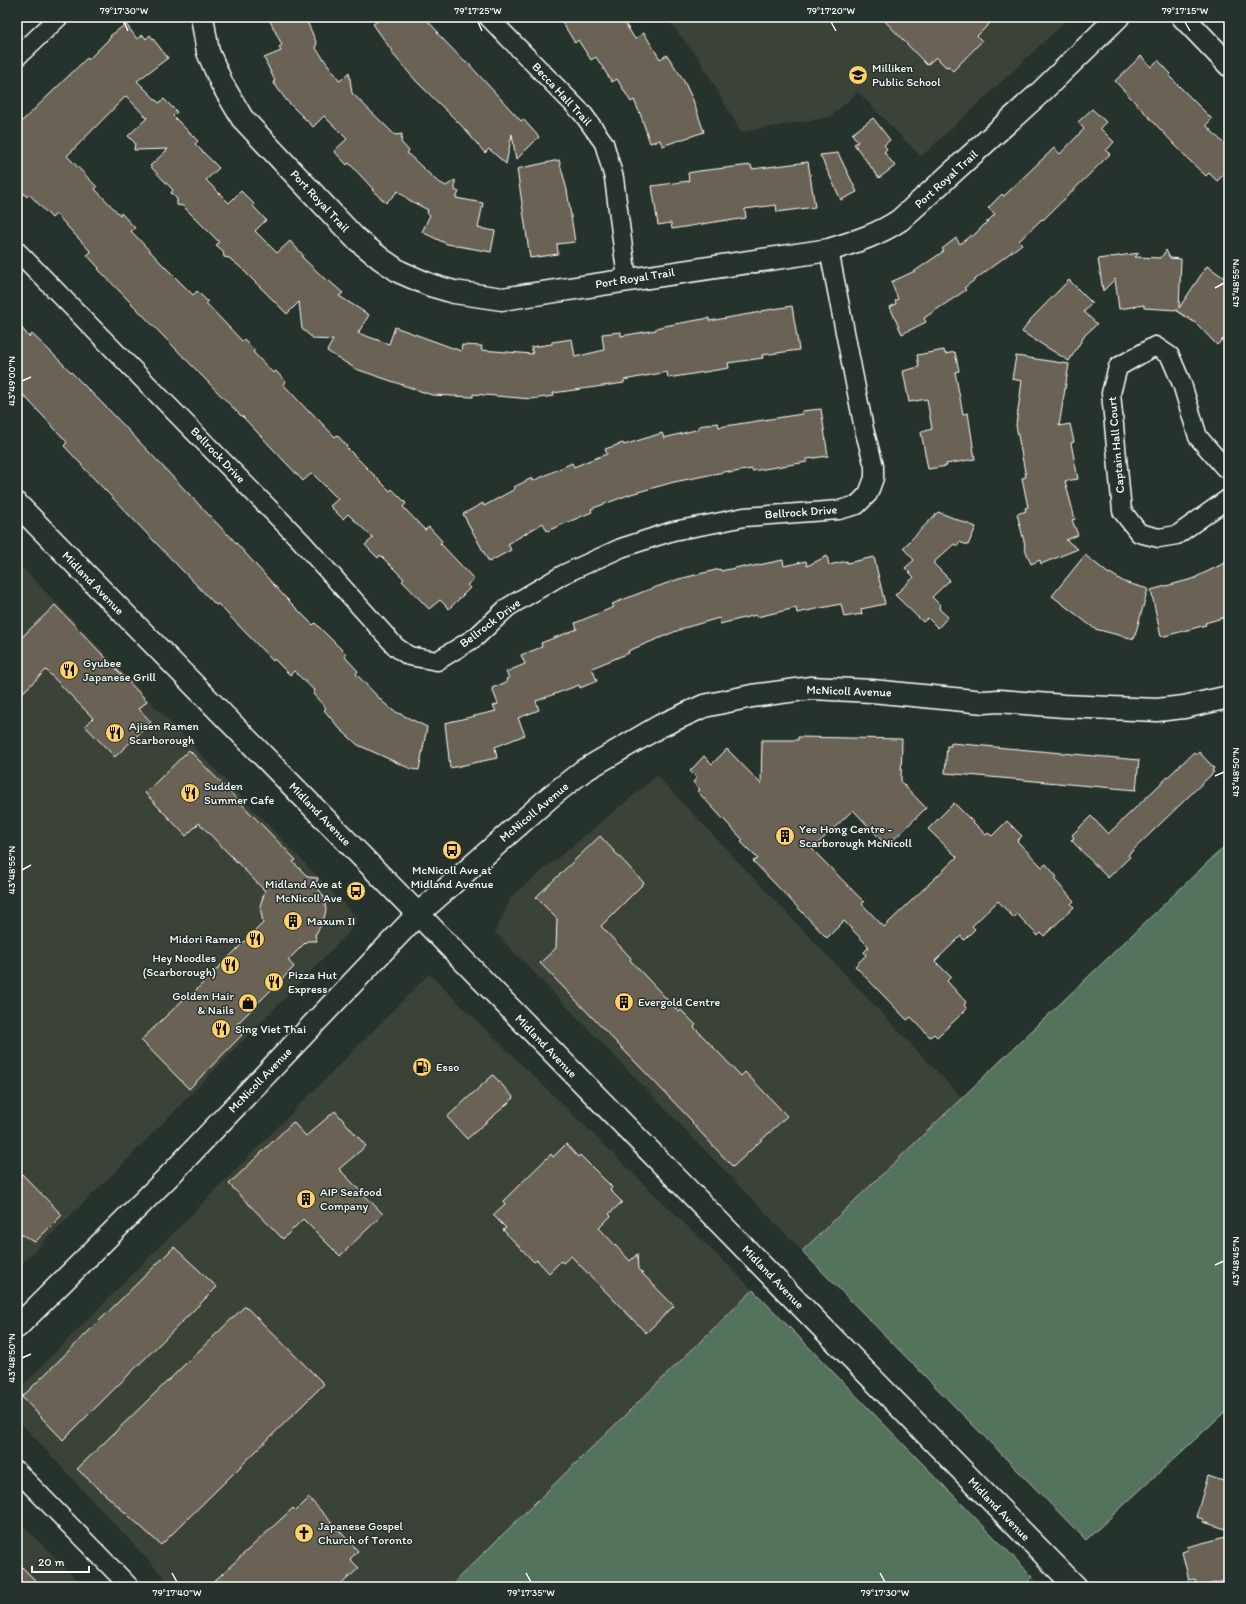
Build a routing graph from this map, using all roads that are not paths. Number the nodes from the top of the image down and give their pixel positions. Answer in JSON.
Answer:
{"nodes":[{"id":1,"x":59,"y":17,"type":"edge"},
{"id":2,"x":202,"y":17,"type":"edge"},
{"id":3,"x":488,"y":17,"type":"edge"},
{"id":4,"x":1118,"y":17,"type":"edge"},
{"id":5,"x":1183,"y":17,"type":"edge"},
{"id":6,"x":17,"y":57,"type":"edge"},
{"id":7,"x":1229,"y":65,"type":"edge"},
{"id":8,"x":829,"y":250,"type":"junction"},
{"id":9,"x":17,"y":251,"type":"edge"},
{"id":10,"x":627,"y":279,"type":"junction"},
{"id":11,"x":1229,"y":468,"type":"edge"},
{"id":12,"x":1229,"y":498,"type":"edge"},
{"id":13,"x":17,"y":504,"type":"edge"},
{"id":14,"x":1229,"y":697,"type":"edge"},
{"id":15,"x":418,"y":914,"type":"junction"},
{"id":16,"x":17,"y":1327,"type":"edge"},
{"id":17,"x":17,"y":1471,"type":"edge"},
{"id":18,"x":130,"y":1587,"type":"edge"},
{"id":19,"x":1076,"y":1587,"type":"edge"}],
"edges":[{"from":1,"to":6,"type":"street"},
{"from":2,"to":10,"type":"main road","name":"Port Royal Trail"},
{"from":3,"to":10,"type":"street","name":"Becca Hall Trail"},
{"from":4,"to":8,"type":"main road","name":"Port Royal Trail"},
{"from":5,"to":7,"type":"main road"},
{"from":8,"to":9,"type":"street","name":"Bellrock Drive"},
{"from":8,"to":10,"type":"main road","name":"Port Royal Trail"},
{"from":11,"to":12,"type":"street","name":"Captain Hall Court"},
{"from":13,"to":15,"type":"main road","name":"Midland Avenue"},
{"from":14,"to":15,"type":"main road","name":"McNicoll Avenue"},
{"from":15,"to":16,"type":"main road","name":"McNicoll Avenue"},
{"from":15,"to":19,"type":"main road","name":"Midland Avenue"},
{"from":17,"to":18,"type":"street"}]}
